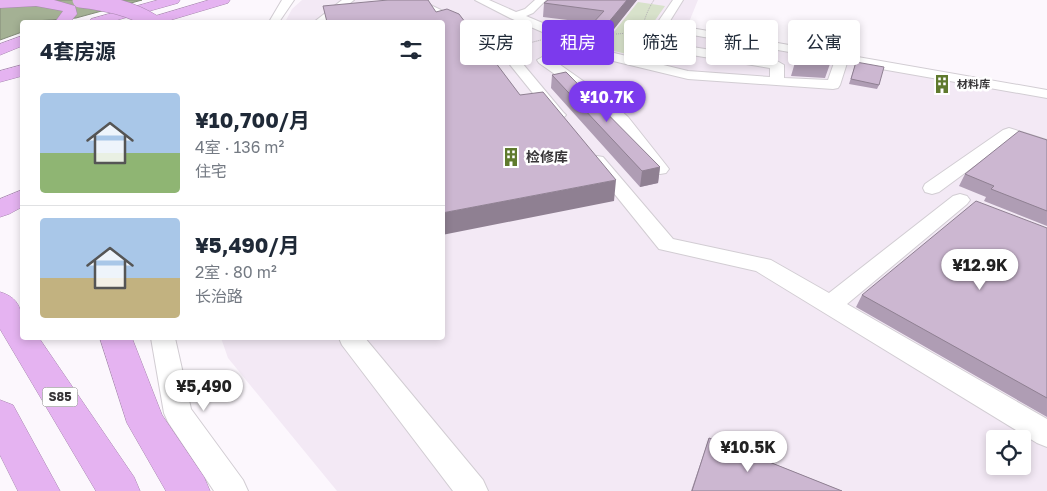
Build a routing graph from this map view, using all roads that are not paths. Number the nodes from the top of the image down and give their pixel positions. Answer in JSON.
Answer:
{"nodes":[{"id":1,"x":80,"y":0,"type":"edge"},
{"id":2,"x":173,"y":0,"type":"edge"},
{"id":3,"x":223,"y":0,"type":"edge"},
{"id":4,"x":232,"y":0,"type":"edge"},
{"id":5,"x":289,"y":0,"type":"edge"},
{"id":6,"x":349,"y":0,"type":"edge"},
{"id":7,"x":480,"y":0,"type":"edge"},
{"id":8,"x":540,"y":0,"type":"edge"},
{"id":9,"x":678,"y":0,"type":"edge"},
{"id":10,"x":0,"y":4,"type":"edge"},
{"id":11,"x":193,"y":5,"type":"edge"},
{"id":12,"x":414,"y":5,"type":"edge"},
{"id":13,"x":352,"y":14,"type":"edge"},
{"id":14,"x":514,"y":16,"type":"junction"},
{"id":15,"x":209,"y":18,"type":"dead end"},
{"id":16,"x":322,"y":19,"type":"edge"},
{"id":17,"x":64,"y":20,"type":"edge"},
{"id":18,"x":103,"y":20,"type":"edge"},
{"id":19,"x":129,"y":20,"type":"edge"},
{"id":20,"x":149,"y":20,"type":"edge"},
{"id":21,"x":153,"y":20,"type":"edge"},
{"id":22,"x":164,"y":20,"type":"edge"},
{"id":23,"x":275,"y":20,"type":"edge"},
{"id":24,"x":665,"y":20,"type":"edge"},
{"id":25,"x":460,"y":24,"type":"edge"},
{"id":26,"x":460,"y":26,"type":"edge"},
{"id":27,"x":445,"y":28,"type":"edge"},
{"id":28,"x":696,"y":32,"type":"edge"},
{"id":29,"x":20,"y":44,"type":"edge"},
{"id":30,"x":788,"y":49,"type":"edge"},
{"id":31,"x":0,"y":51,"type":"edge"},
{"id":32,"x":696,"y":52,"type":"edge"},
{"id":33,"x":20,"y":53,"type":"edge"},
{"id":34,"x":0,"y":58,"type":"edge"},
{"id":35,"x":624,"y":59,"type":"edge"},
{"id":36,"x":20,"y":61,"type":"edge"},
{"id":37,"x":860,"y":62,"type":"edge"},
{"id":38,"x":517,"y":65,"type":"edge"},
{"id":39,"x":551,"y":65,"type":"edge"},
{"id":40,"x":650,"y":65,"type":"edge"},
{"id":41,"x":840,"y":65,"type":"edge"},
{"id":42,"x":0,"y":66,"type":"edge"},
{"id":43,"x":558,"y":70,"type":"junction"},
{"id":44,"x":20,"y":71,"type":"edge"},
{"id":45,"x":525,"y":75,"type":"junction"},
{"id":46,"x":0,"y":77,"type":"edge"},
{"id":47,"x":777,"y":82,"type":"junction"},
{"id":48,"x":1047,"y":94,"type":"edge"},
{"id":49,"x":568,"y":126,"type":"edge"},
{"id":50,"x":1047,"y":146,"type":"edge"},
{"id":51,"x":586,"y":148,"type":"edge"},
{"id":52,"x":660,"y":169,"type":"edge"},
{"id":53,"x":20,"y":197,"type":"edge"},
{"id":54,"x":0,"y":209,"type":"edge"},
{"id":55,"x":0,"y":303,"type":"edge"},
{"id":56,"x":831,"y":304,"type":"junction"},
{"id":57,"x":20,"y":335,"type":"edge"},
{"id":58,"x":23,"y":340,"type":"edge"},
{"id":59,"x":117,"y":340,"type":"edge"},
{"id":60,"x":163,"y":340,"type":"edge"},
{"id":61,"x":353,"y":340,"type":"edge"},
{"id":62,"x":0,"y":416,"type":"edge"},
{"id":63,"x":1047,"y":434,"type":"edge"},
{"id":64,"x":39,"y":491,"type":"edge"},
{"id":65,"x":119,"y":491,"type":"edge"},
{"id":66,"x":189,"y":491,"type":"edge"},
{"id":67,"x":232,"y":491,"type":"edge"},
{"id":68,"x":472,"y":491,"type":"edge"}],
"edges":[{"from":1,"to":20,"type":"highway","bridge":true},
{"from":2,"to":18,"type":"highway"},
{"from":3,"to":11,"type":"highway"},
{"from":4,"to":15,"type":"highway"},
{"from":5,"to":23,"type":"street"},
{"from":6,"to":16,"type":"street"},
{"from":7,"to":14,"type":"street"},
{"from":8,"to":14,"type":"street"},
{"from":9,"to":24,"type":"street"},
{"from":10,"to":17,"type":"highway"},
{"from":11,"to":19,"type":"highway"},
{"from":11,"to":21,"type":"highway"},
{"from":11,"to":22,"type":"highway"},
{"from":12,"to":25,"type":"street"},
{"from":13,"to":16,"type":"street"},
{"from":14,"to":35,"type":"street"},
{"from":26,"to":27,"type":"street"},
{"from":28,"to":30,"type":"street"},
{"from":29,"to":31,"type":"highway"},
{"from":32,"to":47,"type":"street"},
{"from":33,"to":34,"type":"highway"},
{"from":36,"to":42,"type":"highway"},
{"from":37,"to":48,"type":"street"},
{"from":38,"to":45,"type":"street"},
{"from":39,"to":43,"type":"street"},
{"from":40,"to":47,"type":"street"},
{"from":41,"to":47,"type":"street"},
{"from":43,"to":45,"type":"street"},
{"from":43,"to":52,"type":"street"},
{"from":44,"to":46,"type":"highway"},
{"from":45,"to":49,"type":"street"},
{"from":50,"to":56,"type":"street"},
{"from":51,"to":56,"type":"street"},
{"from":53,"to":54,"type":"highway"},
{"from":55,"to":57,"type":"highway","number":"S85"},
{"from":56,"to":63,"type":"street"},
{"from":58,"to":65,"type":"highway","number":"S85"},
{"from":59,"to":66,"type":"highway"},
{"from":60,"to":67,"type":"street"},
{"from":61,"to":68,"type":"street"},
{"from":62,"to":64,"type":"highway"}]}
